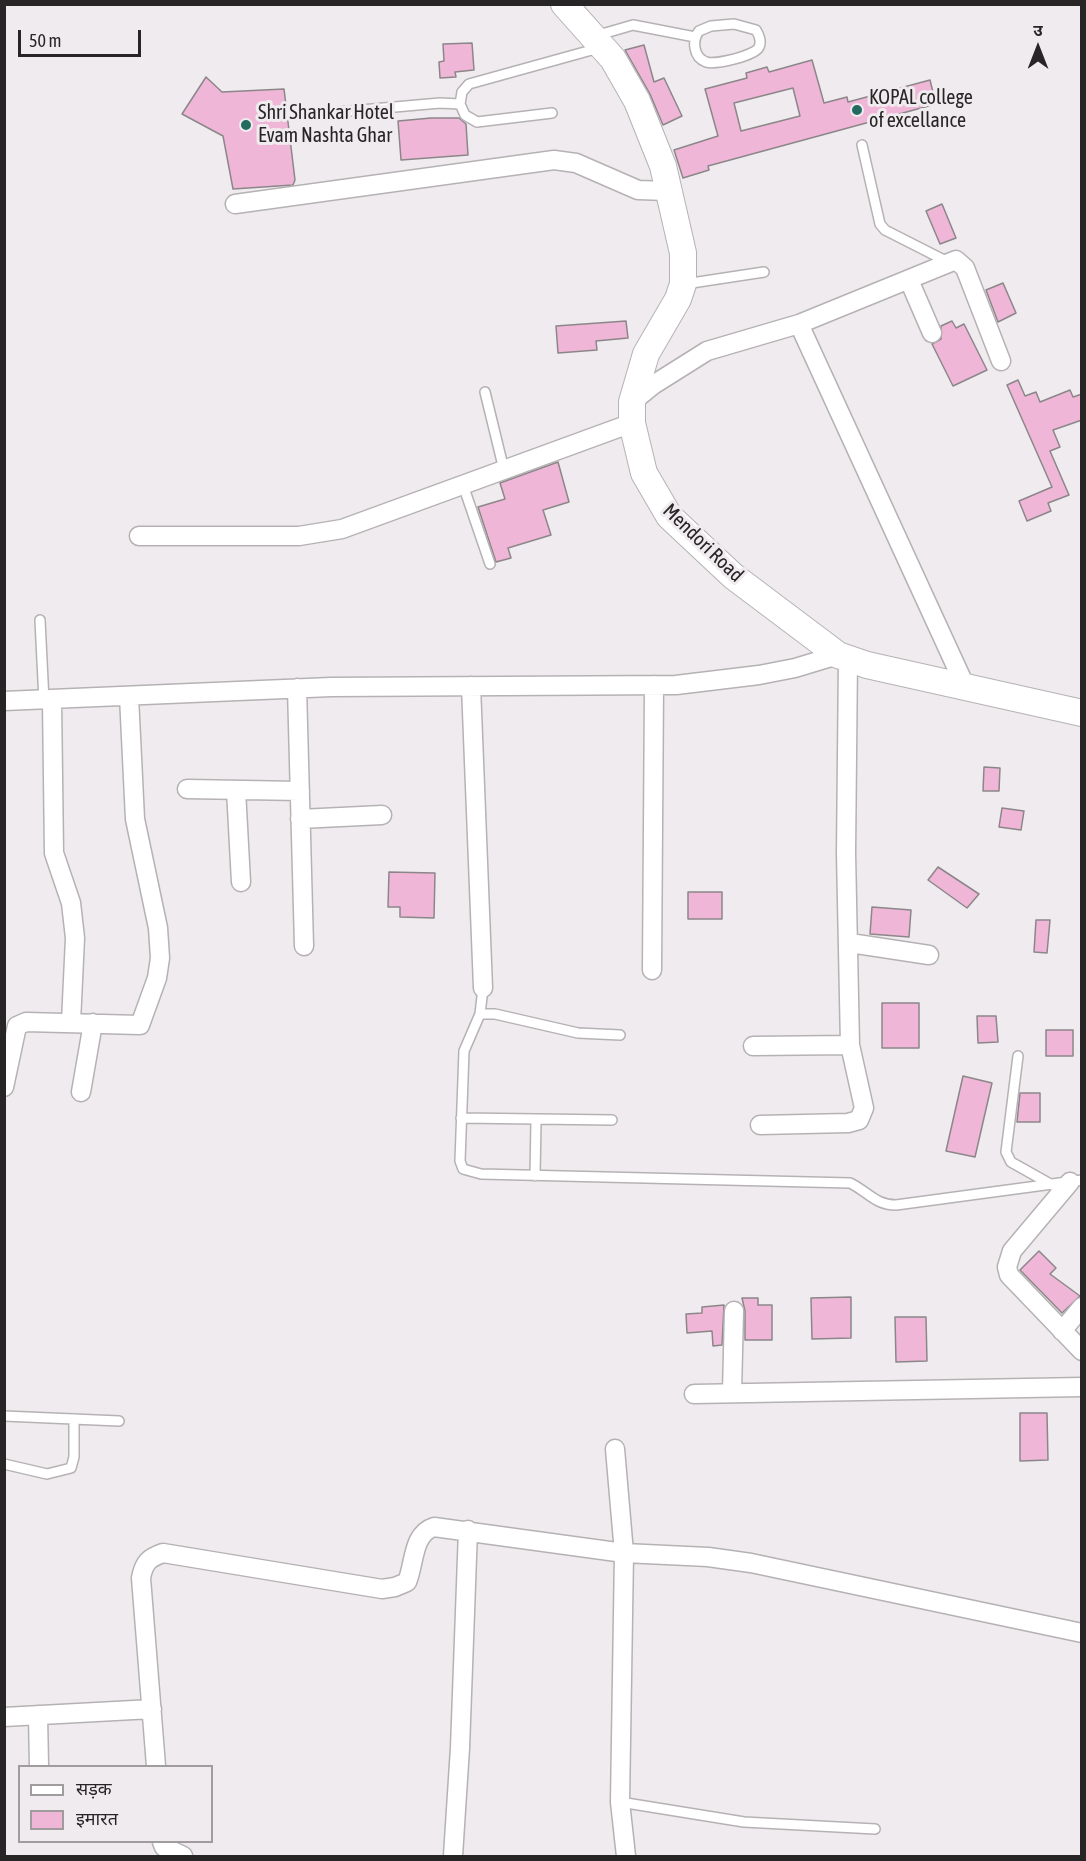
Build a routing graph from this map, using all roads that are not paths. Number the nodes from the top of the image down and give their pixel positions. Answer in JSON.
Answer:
{"nodes":[{"id":1,"x":564,"y":4,"type":"edge"},
{"id":2,"x":695,"y":37,"type":"junction"},
{"id":3,"x":598,"y":42,"type":"junction"},
{"id":4,"x":460,"y":104,"type":"junction"},
{"id":5,"x":552,"y":113,"type":"dead end"},
{"id":6,"x":316,"y":114,"type":"dead end"},
{"id":7,"x":862,"y":145,"type":"dead end"},
{"id":8,"x":668,"y":191,"type":"junction"},
{"id":9,"x":235,"y":204,"type":"dead end"},
{"id":10,"x":949,"y":262,"type":"junction"},
{"id":11,"x":764,"y":272,"type":"dead end"},
{"id":12,"x":909,"y":280,"type":"junction"},
{"id":13,"x":683,"y":284,"type":"junction"},
{"id":14,"x":799,"y":324,"type":"junction"},
{"id":15,"x":932,"y":333,"type":"dead end"},
{"id":16,"x":1001,"y":361,"type":"dead end"},
{"id":17,"x":485,"y":392,"type":"dead end"},
{"id":18,"x":632,"y":412,"type":"junction"},
{"id":19,"x":504,"y":470,"type":"junction"},
{"id":20,"x":463,"y":486,"type":"junction"},
{"id":21,"x":139,"y":536,"type":"dead end"},
{"id":22,"x":489,"y":564,"type":"dead end"},
{"id":23,"x":40,"y":620,"type":"dead end"},
{"id":24,"x":843,"y":657,"type":"junction"},
{"id":25,"x":654,"y":685,"type":"junction"},
{"id":26,"x":471,"y":686,"type":"junction"},
{"id":27,"x":297,"y":688,"type":"junction"},
{"id":28,"x":966,"y":688,"type":"junction"},
{"id":29,"x":129,"y":696,"type":"junction"},
{"id":30,"x":4,"y":701,"type":"edge"},
{"id":31,"x":48,"y":701,"type":"junction"},
{"id":32,"x":1082,"y":713,"type":"edge"},
{"id":33,"x":187,"y":789,"type":"dead end"},
{"id":34,"x":236,"y":790,"type":"junction"},
{"id":35,"x":300,"y":791,"type":"junction"},
{"id":36,"x":382,"y":815,"type":"dead end"},
{"id":37,"x":300,"y":819,"type":"junction"},
{"id":38,"x":241,"y":882,"type":"dead end"},
{"id":39,"x":850,"y":943,"type":"junction"},
{"id":40,"x":304,"y":946,"type":"dead end"},
{"id":41,"x":929,"y":955,"type":"dead end"},
{"id":42,"x":652,"y":969,"type":"dead end"},
{"id":43,"x":483,"y":988,"type":"joint"},
{"id":44,"x":480,"y":1014,"type":"junction"},
{"id":45,"x":71,"y":1022,"type":"junction"},
{"id":46,"x":93,"y":1023,"type":"junction"},
{"id":47,"x":620,"y":1035,"type":"dead end"},
{"id":48,"x":850,"y":1045,"type":"junction"},
{"id":49,"x":753,"y":1046,"type":"dead end"},
{"id":50,"x":1018,"y":1056,"type":"dead end"},
{"id":51,"x":4,"y":1087,"type":"edge"},
{"id":52,"x":81,"y":1092,"type":"dead end"},
{"id":53,"x":461,"y":1118,"type":"junction"},
{"id":54,"x":612,"y":1120,"type":"dead end"},
{"id":55,"x":536,"y":1121,"type":"junction"},
{"id":56,"x":760,"y":1125,"type":"dead end"},
{"id":57,"x":535,"y":1176,"type":"junction"},
{"id":58,"x":1068,"y":1182,"type":"edge"},
{"id":59,"x":1082,"y":1307,"type":"edge"},
{"id":60,"x":734,"y":1311,"type":"dead end"},
{"id":61,"x":1062,"y":1330,"type":"junction"},
{"id":62,"x":1082,"y":1351,"type":"edge"},
{"id":63,"x":1082,"y":1387,"type":"edge"},
{"id":64,"x":732,"y":1392,"type":"junction"},
{"id":65,"x":694,"y":1394,"type":"dead end"},
{"id":66,"x":4,"y":1416,"type":"edge"},
{"id":67,"x":74,"y":1419,"type":"junction"},
{"id":68,"x":119,"y":1421,"type":"dead end"},
{"id":69,"x":615,"y":1449,"type":"dead end"},
{"id":70,"x":4,"y":1464,"type":"edge"},
{"id":71,"x":468,"y":1530,"type":"junction"},
{"id":72,"x":624,"y":1553,"type":"junction"},
{"id":73,"x":1082,"y":1633,"type":"edge"},
{"id":74,"x":152,"y":1709,"type":"junction"},
{"id":75,"x":38,"y":1715,"type":"junction"},
{"id":76,"x":4,"y":1717,"type":"edge"},
{"id":77,"x":39,"y":1765,"type":"edge"},
{"id":78,"x":156,"y":1765,"type":"edge"},
{"id":79,"x":620,"y":1802,"type":"junction"},
{"id":80,"x":875,"y":1829,"type":"dead end"},
{"id":81,"x":162,"y":1843,"type":"edge"},
{"id":82,"x":183,"y":1857,"type":"edge"},
{"id":83,"x":453,"y":1857,"type":"edge"},
{"id":84,"x":626,"y":1857,"type":"edge"}],
"edges":[{"from":1,"to":3,"type":"main road"},
{"from":2,"to":2,"type":"lane"},
{"from":2,"to":3,"type":"lane"},
{"from":3,"to":4,"type":"lane"},
{"from":3,"to":8,"type":"main road"},
{"from":4,"to":5,"type":"lane"},
{"from":4,"to":6,"type":"lane"},
{"from":7,"to":10,"type":"lane"},
{"from":8,"to":9,"type":"street"},
{"from":8,"to":13,"type":"main road"},
{"from":10,"to":12,"type":"street"},
{"from":10,"to":16,"type":"street"},
{"from":11,"to":13,"type":"lane"},
{"from":12,"to":14,"type":"street"},
{"from":12,"to":15,"type":"street"},
{"from":13,"to":18,"type":"main road"},
{"from":14,"to":18,"type":"street"},
{"from":14,"to":28,"type":"street"},
{"from":17,"to":19,"type":"lane"},
{"from":18,"to":19,"type":"street"},
{"from":18,"to":24,"type":"main road","name":"Mendori Road"},
{"from":19,"to":20,"type":"street"},
{"from":20,"to":21,"type":"street"},
{"from":20,"to":22,"type":"lane"},
{"from":23,"to":31,"type":"lane"},
{"from":24,"to":25,"type":"street"},
{"from":24,"to":28,"type":"main road","name":"Mendori Road"},
{"from":24,"to":39,"type":"street"},
{"from":25,"to":26,"type":"street"},
{"from":25,"to":42,"type":"street"},
{"from":26,"to":27,"type":"street"},
{"from":26,"to":43,"type":"street"},
{"from":27,"to":29,"type":"street"},
{"from":27,"to":35,"type":"street"},
{"from":28,"to":32,"type":"main road","name":"Mendori Road"},
{"from":29,"to":31,"type":"street"},
{"from":29,"to":46,"type":"street"},
{"from":30,"to":31,"type":"street"},
{"from":31,"to":45,"type":"street"},
{"from":33,"to":34,"type":"street"},
{"from":34,"to":35,"type":"street"},
{"from":34,"to":38,"type":"street"},
{"from":35,"to":37,"type":"street"},
{"from":36,"to":37,"type":"street"},
{"from":37,"to":40,"type":"street"},
{"from":39,"to":41,"type":"street"},
{"from":39,"to":48,"type":"street"},
{"from":43,"to":44,"type":"lane"},
{"from":44,"to":47,"type":"lane"},
{"from":44,"to":53,"type":"lane"},
{"from":45,"to":46,"type":"street"},
{"from":45,"to":51,"type":"street"},
{"from":46,"to":52,"type":"street"},
{"from":48,"to":49,"type":"street"},
{"from":48,"to":56,"type":"street"},
{"from":50,"to":58,"type":"lane"},
{"from":53,"to":55,"type":"lane"},
{"from":53,"to":57,"type":"lane"},
{"from":54,"to":55,"type":"lane"},
{"from":55,"to":57,"type":"lane"},
{"from":57,"to":58,"type":"lane"},
{"from":58,"to":61,"type":"street"},
{"from":59,"to":61,"type":"street"},
{"from":60,"to":64,"type":"street"},
{"from":61,"to":62,"type":"street"},
{"from":63,"to":64,"type":"street"},
{"from":64,"to":65,"type":"street"},
{"from":66,"to":67,"type":"lane"},
{"from":67,"to":68,"type":"lane"},
{"from":67,"to":70,"type":"lane"},
{"from":69,"to":72,"type":"street"},
{"from":71,"to":72,"type":"street"},
{"from":71,"to":74,"type":"street"},
{"from":71,"to":83,"type":"street"},
{"from":72,"to":73,"type":"street"},
{"from":72,"to":79,"type":"street"},
{"from":74,"to":75,"type":"street"},
{"from":74,"to":78,"type":"street"},
{"from":75,"to":76,"type":"street"},
{"from":75,"to":77,"type":"street"},
{"from":79,"to":80,"type":"lane"},
{"from":79,"to":84,"type":"street"},
{"from":81,"to":82,"type":"street"}]}
